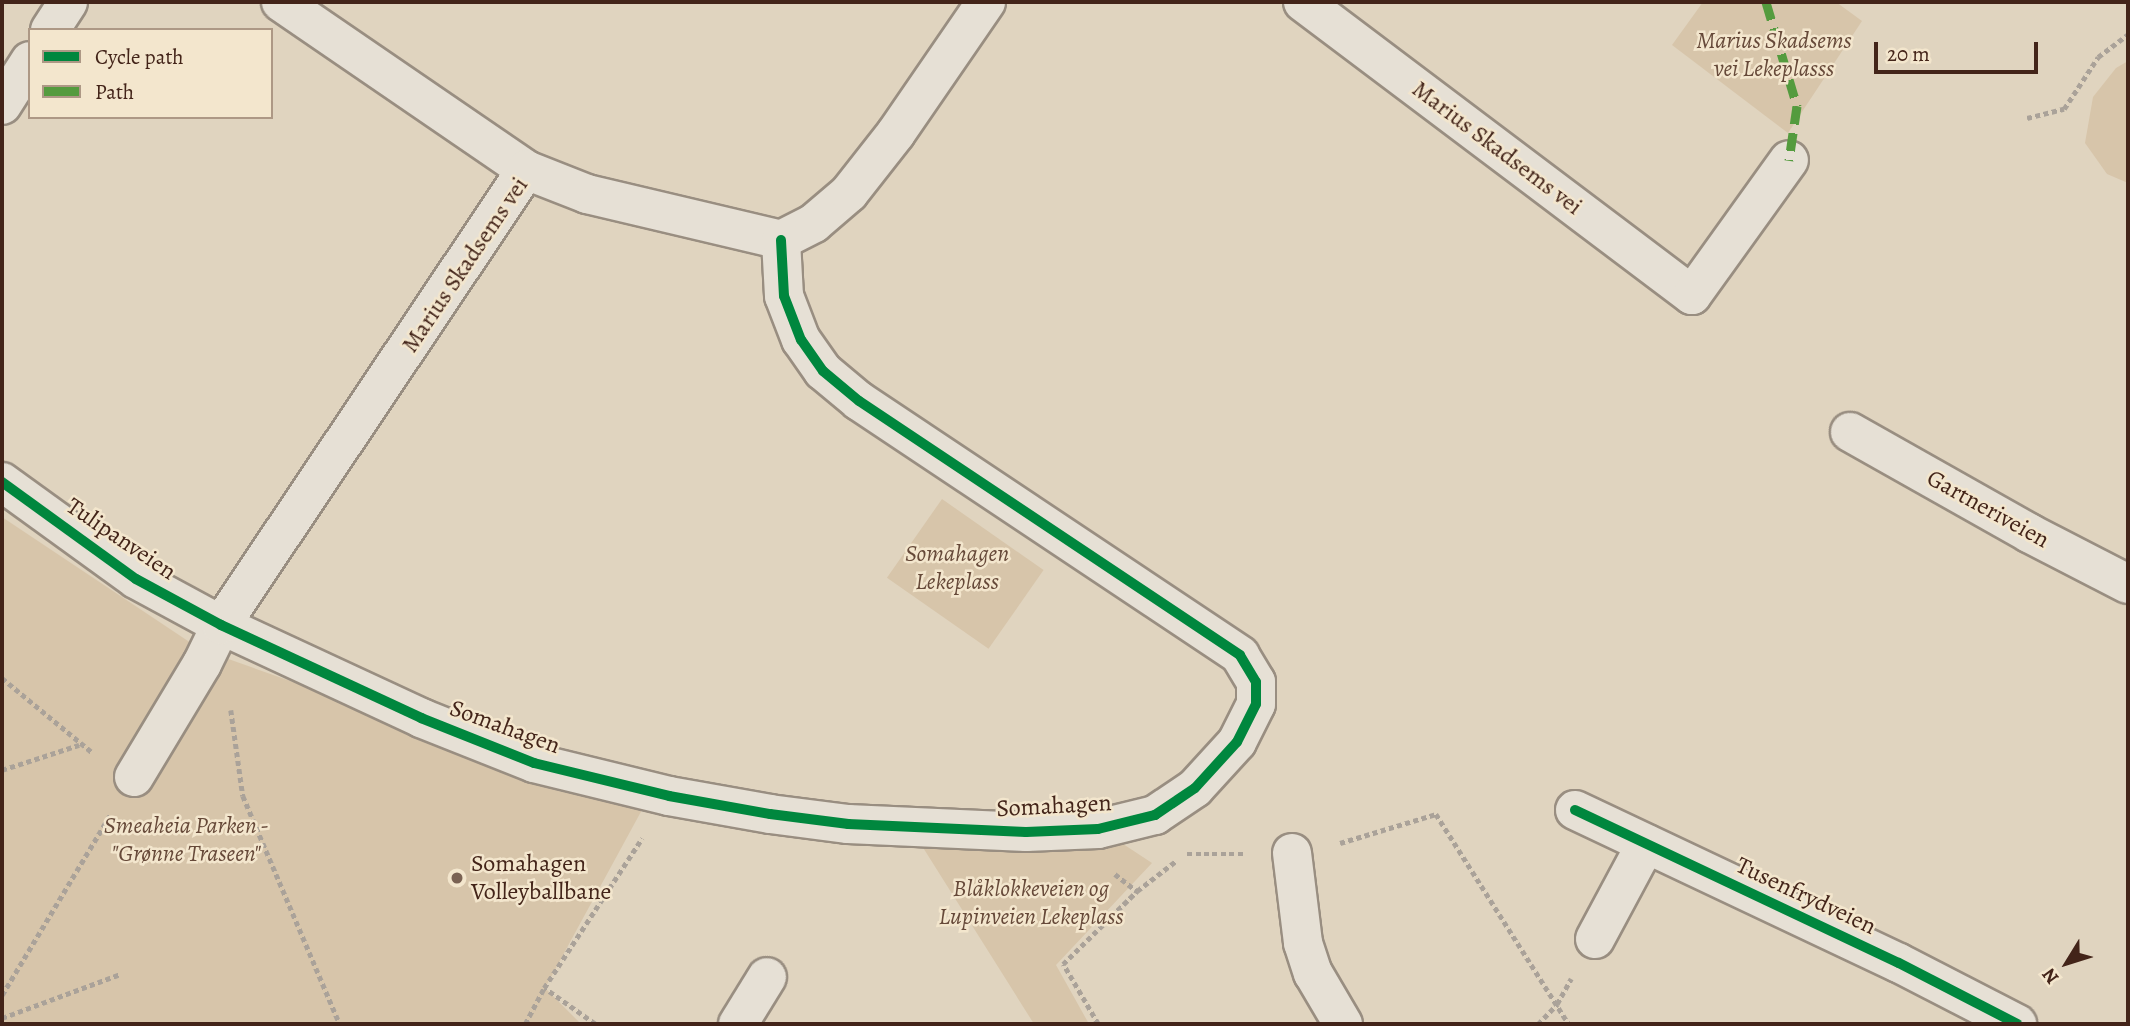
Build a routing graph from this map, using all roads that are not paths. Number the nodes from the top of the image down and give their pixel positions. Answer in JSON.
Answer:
{"nodes":[{"id":1,"x":68,"y":2,"type":"edge"},
{"id":2,"x":281,"y":2,"type":"edge"},
{"id":3,"x":986,"y":2,"type":"edge"},
{"id":4,"x":1303,"y":2,"type":"edge"},
{"id":5,"x":51,"y":28,"type":"edge"},
{"id":6,"x":28,"y":64,"type":"edge"},
{"id":7,"x":2,"y":105,"type":"edge"},
{"id":8,"x":1789,"y":160,"type":"dead end"},
{"id":9,"x":527,"y":170,"type":"junction"},
{"id":10,"x":781,"y":240,"type":"junction"},
{"id":11,"x":1850,"y":432,"type":"dead end"},
{"id":12,"x":2,"y":482,"type":"edge"},
{"id":13,"x":2128,"y":584,"type":"edge"},
{"id":14,"x":221,"y":625,"type":"junction"},
{"id":15,"x":134,"y":776,"type":"road end"},
{"id":16,"x":1575,"y":810,"type":"dead end"},
{"id":17,"x":1646,"y":844,"type":"junction"},
{"id":18,"x":1292,"y":853,"type":"road end"},
{"id":19,"x":1595,"y":939,"type":"road end"},
{"id":20,"x":767,"y":978,"type":"dead end"},
{"id":21,"x":738,"y":1024,"type":"edge"},
{"id":22,"x":1343,"y":1024,"type":"edge"},
{"id":23,"x":2017,"y":1024,"type":"edge"}],
"edges":[{"from":1,"to":5,"type":"street"},
{"from":2,"to":9,"type":"street"},
{"from":3,"to":10,"type":"street"},
{"from":4,"to":8,"type":"street","name":"Marius Skadsems vei"},
{"from":6,"to":7,"type":"street"},
{"from":9,"to":10,"type":"street","name":"Marius Skadsems vei"},
{"from":9,"to":14,"type":"street","name":"Marius Skadsems vei"},
{"from":10,"to":14,"type":"street","name":"Somahagen"},
{"from":11,"to":13,"type":"street","name":"Gartneriveien"},
{"from":12,"to":14,"type":"street","name":"Tulipanveien"},
{"from":14,"to":15,"type":"street","name":"Marius Skadsems vei"},
{"from":16,"to":17,"type":"street","name":"Tusenfrydveien"},
{"from":17,"to":19,"type":"street"},
{"from":17,"to":23,"type":"street","name":"Tusenfrydveien"},
{"from":18,"to":22,"type":"street"},
{"from":20,"to":21,"type":"street"}]}
